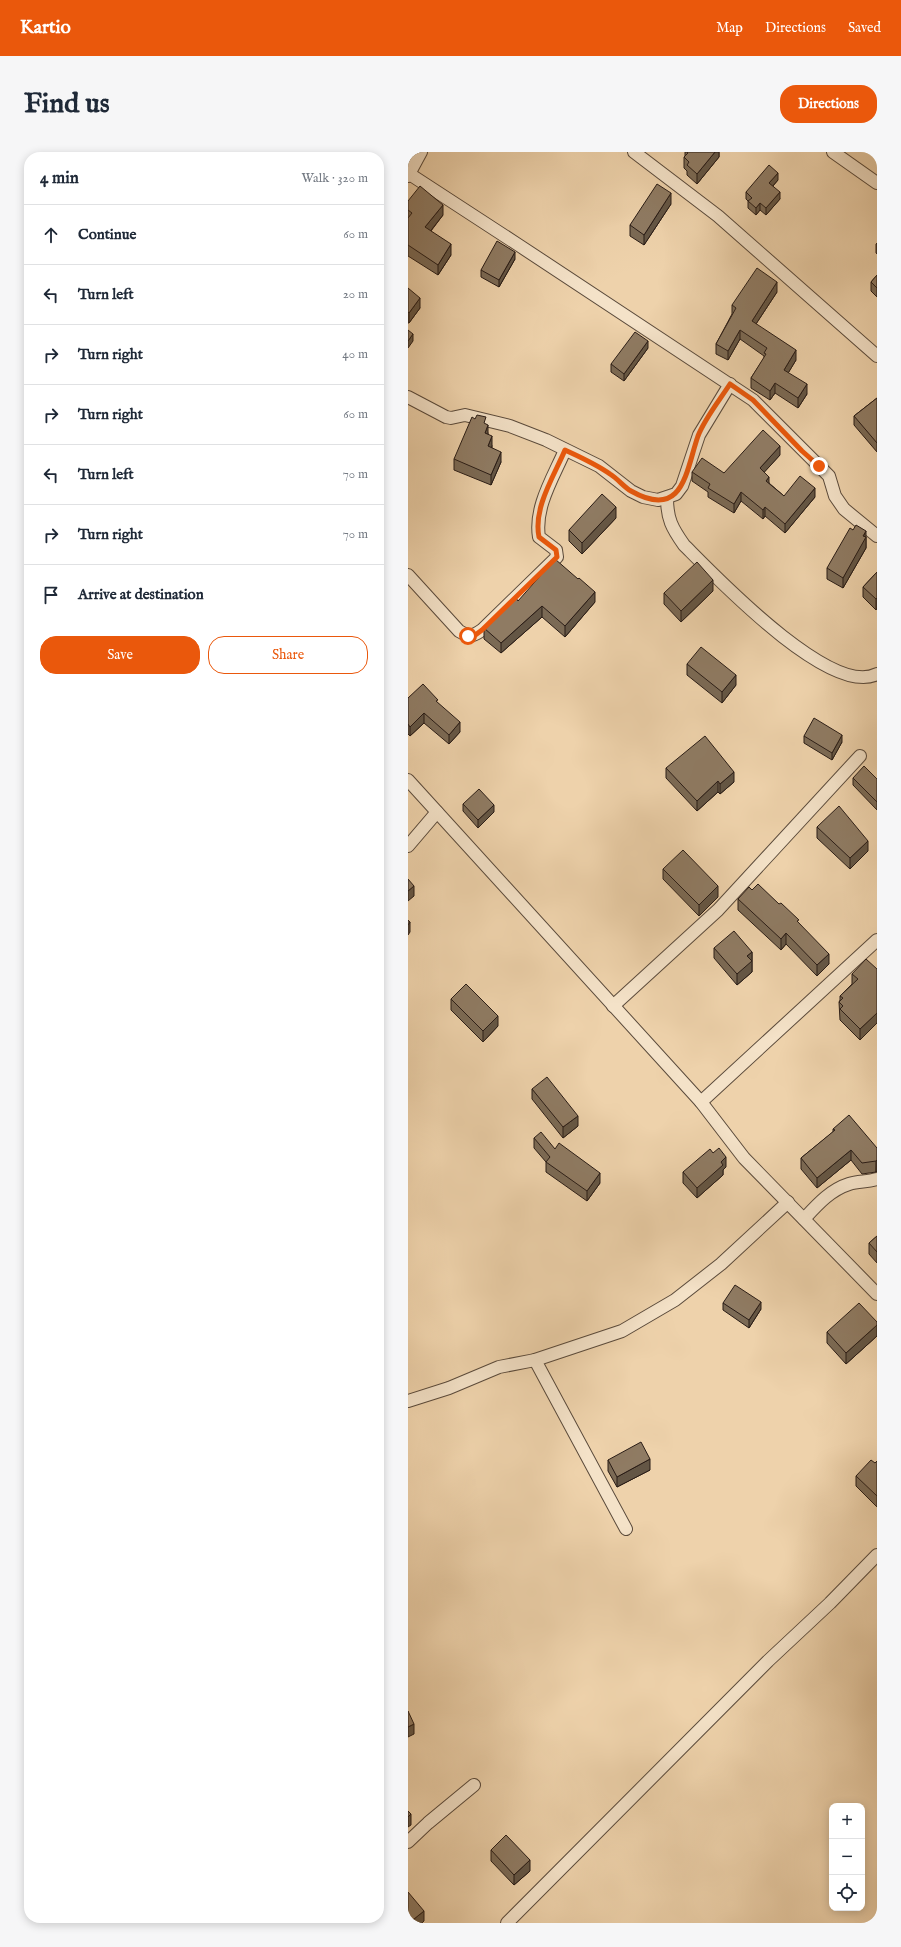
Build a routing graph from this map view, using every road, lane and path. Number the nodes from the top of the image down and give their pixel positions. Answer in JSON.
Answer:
{"nodes":[{"id":1,"x":422,"y":152,"type":"edge"},
{"id":2,"x":634,"y":152,"type":"edge"},
{"id":3,"x":833,"y":152,"type":"edge"},
{"id":4,"x":408,"y":174,"type":"edge"},
{"id":5,"x":877,"y":183,"type":"edge"},
{"id":6,"x":877,"y":356,"type":"edge"},
{"id":7,"x":730,"y":384,"type":"junction"},
{"id":8,"x":408,"y":397,"type":"edge"},
{"id":9,"x":565,"y":450,"type":"junction"},
{"id":10,"x":667,"y":498,"type":"junction"},
{"id":11,"x":877,"y":536,"type":"edge"},
{"id":12,"x":408,"y":575,"type":"edge"},
{"id":13,"x":877,"y":674,"type":"edge"},
{"id":14,"x":860,"y":756,"type":"dead end"},
{"id":15,"x":408,"y":780,"type":"edge"},
{"id":16,"x":437,"y":812,"type":"junction"},
{"id":17,"x":408,"y":846,"type":"edge"},
{"id":18,"x":877,"y":940,"type":"edge"},
{"id":19,"x":613,"y":1006,"type":"junction"},
{"id":20,"x":701,"y":1102,"type":"junction"},
{"id":21,"x":877,"y":1179,"type":"edge"},
{"id":22,"x":788,"y":1202,"type":"junction"},
{"id":23,"x":804,"y":1219,"type":"junction"},
{"id":24,"x":877,"y":1294,"type":"edge"},
{"id":25,"x":535,"y":1360,"type":"junction"},
{"id":26,"x":408,"y":1401,"type":"edge"},
{"id":27,"x":626,"y":1529,"type":"dead end"},
{"id":28,"x":877,"y":1555,"type":"edge"},
{"id":29,"x":474,"y":1785,"type":"dead end"},
{"id":30,"x":408,"y":1842,"type":"edge"},
{"id":31,"x":507,"y":1923,"type":"edge"}],
"edges":[{"from":1,"to":4,"type":"street"},
{"from":2,"to":6,"type":"street"},
{"from":3,"to":5,"type":"street"},
{"from":4,"to":7,"type":"street"},
{"from":7,"to":10,"type":"street"},
{"from":7,"to":11,"type":"street"},
{"from":8,"to":9,"type":"street"},
{"from":9,"to":10,"type":"street"},
{"from":9,"to":12,"type":"street"},
{"from":10,"to":13,"type":"street"},
{"from":14,"to":19,"type":"street"},
{"from":15,"to":16,"type":"street"},
{"from":16,"to":17,"type":"street"},
{"from":16,"to":19,"type":"street"},
{"from":18,"to":20,"type":"street"},
{"from":19,"to":20,"type":"street"},
{"from":20,"to":22,"type":"street"},
{"from":21,"to":23,"type":"street"},
{"from":22,"to":23,"type":"street"},
{"from":22,"to":25,"type":"street"},
{"from":23,"to":24,"type":"street"},
{"from":25,"to":26,"type":"street"},
{"from":25,"to":27,"type":"street"},
{"from":28,"to":31,"type":"street"},
{"from":29,"to":30,"type":"street"}]}
